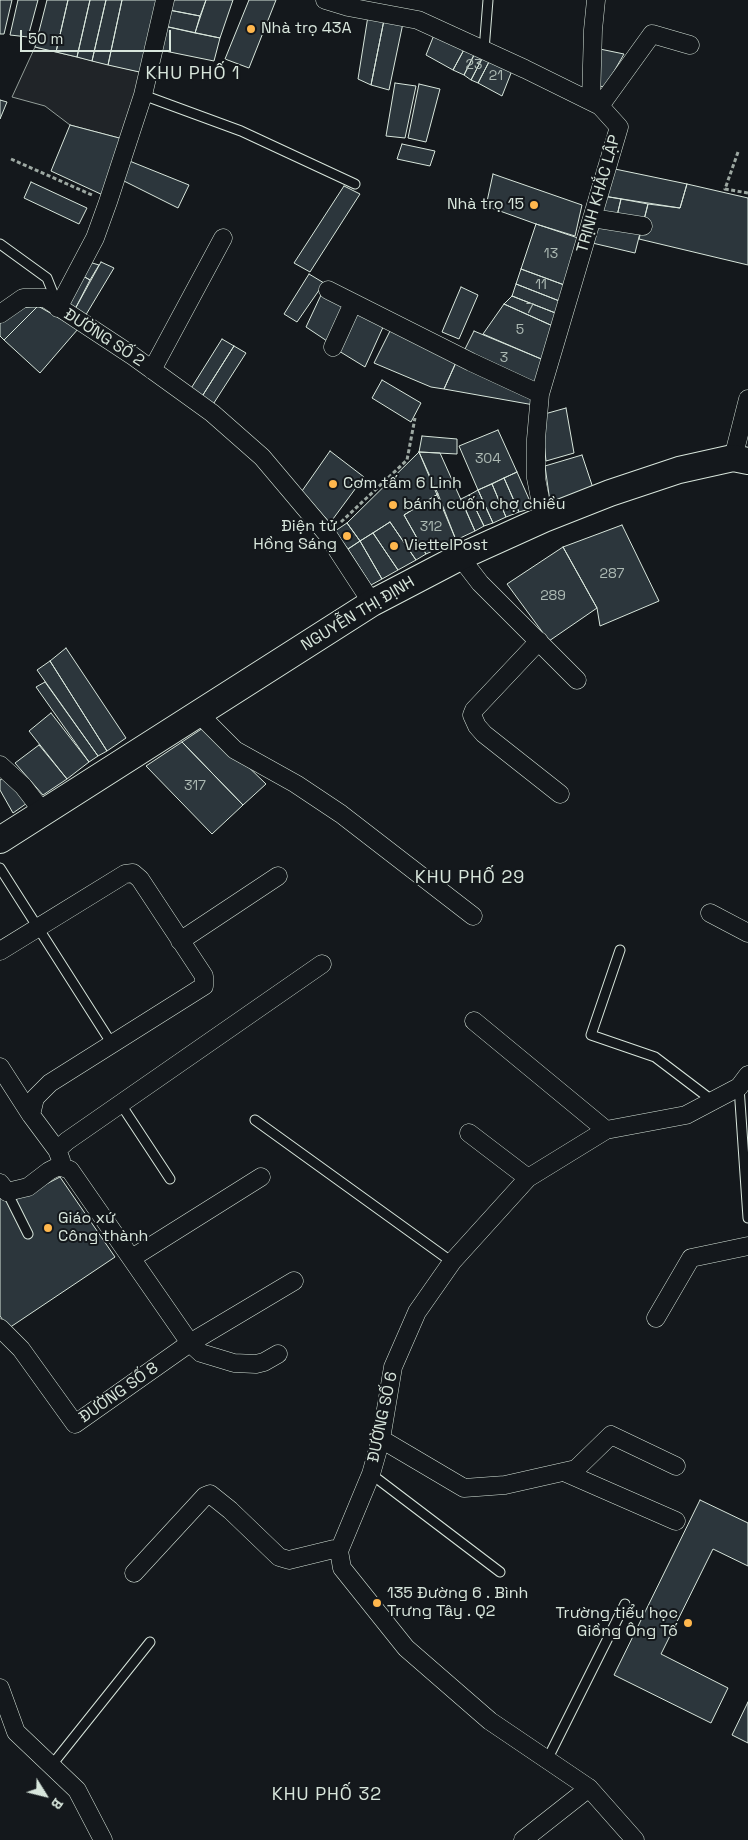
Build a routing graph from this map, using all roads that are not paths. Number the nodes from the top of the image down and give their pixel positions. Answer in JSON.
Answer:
{"nodes":[{"id":1,"x":165,"y":0,"type":"edge"},
{"id":2,"x":324,"y":0,"type":"edge"},
{"id":3,"x":488,"y":0,"type":"edge"},
{"id":4,"x":596,"y":0,"type":"edge"},
{"id":5,"x":690,"y":45,"type":"dead end"},
{"id":6,"x":484,"y":50,"type":"junction"},
{"id":7,"x":143,"y":95,"type":"junction"},
{"id":8,"x":595,"y":103,"type":"junction"},
{"id":9,"x":355,"y":184,"type":"dead end"},
{"id":10,"x":592,"y":218,"type":"junction"},
{"id":11,"x":643,"y":226,"type":"dead end"},
{"id":12,"x":224,"y":238,"type":"dead end"},
{"id":13,"x":0,"y":244,"type":"edge"},
{"id":14,"x":328,"y":290,"type":"dead end"},
{"id":15,"x":353,"y":303,"type":"junction"},
{"id":16,"x":58,"y":308,"type":"junction"},
{"id":17,"x":1,"y":310,"type":"edge"},
{"id":18,"x":333,"y":347,"type":"dead end"},
{"id":19,"x":152,"y":370,"type":"junction"},
{"id":20,"x":540,"y":394,"type":"junction"},
{"id":21,"x":748,"y":399,"type":"edge"},
{"id":22,"x":740,"y":460,"type":"edge"},
{"id":23,"x":544,"y":519,"type":"junction"},
{"id":24,"x":460,"y":557,"type":"junction"},
{"id":25,"x":372,"y":603,"type":"junction"},
{"id":26,"x":539,"y":640,"type":"junction"},
{"id":27,"x":578,"y":680,"type":"dead end"},
{"id":28,"x":198,"y":713,"type":"junction"},
{"id":29,"x":0,"y":765,"type":"edge"},
{"id":30,"x":560,"y":794,"type":"dead end"},
{"id":31,"x":43,"y":812,"type":"junction"},
{"id":32,"x":0,"y":840,"type":"edge"},
{"id":33,"x":0,"y":868,"type":"edge"},
{"id":34,"x":278,"y":876,"type":"dead end"},
{"id":35,"x":710,"y":913,"type":"dead end"},
{"id":36,"x":473,"y":916,"type":"dead end"},
{"id":37,"x":38,"y":928,"type":"junction"},
{"id":38,"x":748,"y":933,"type":"edge"},
{"id":39,"x":180,"y":941,"type":"junction"},
{"id":40,"x":620,"y":950,"type":"dead end"},
{"id":41,"x":0,"y":951,"type":"edge"},
{"id":42,"x":322,"y":964,"type":"dead end"},
{"id":43,"x":474,"y":1021,"type":"dead end"},
{"id":44,"x":112,"y":1044,"type":"junction"},
{"id":45,"x":0,"y":1067,"type":"edge"},
{"id":46,"x":744,"y":1081,"type":"edge"},
{"id":47,"x":713,"y":1101,"type":"junction"},
{"id":48,"x":120,"y":1103,"type":"junction"},
{"id":49,"x":30,"y":1114,"type":"junction"},
{"id":50,"x":255,"y":1120,"type":"dead end"},
{"id":51,"x":606,"y":1130,"type":"junction"},
{"id":52,"x":469,"y":1133,"type":"dead end"},
{"id":53,"x":57,"y":1150,"type":"junction"},
{"id":54,"x":64,"y":1168,"type":"junction"},
{"id":55,"x":261,"y":1177,"type":"dead end"},
{"id":56,"x":528,"y":1178,"type":"junction"},
{"id":57,"x":170,"y":1179,"type":"dead end"},
{"id":58,"x":4,"y":1187,"type":"edge"},
{"id":59,"x":748,"y":1218,"type":"edge"},
{"id":60,"x":28,"y":1234,"type":"dead end"},
{"id":61,"x":748,"y":1246,"type":"edge"},
{"id":62,"x":132,"y":1258,"type":"junction"},
{"id":63,"x":452,"y":1262,"type":"junction"},
{"id":64,"x":294,"y":1281,"type":"dead end"},
{"id":65,"x":656,"y":1318,"type":"dead end"},
{"id":66,"x":0,"y":1328,"type":"edge"},
{"id":67,"x":190,"y":1344,"type":"junction"},
{"id":68,"x":278,"y":1354,"type":"dead end"},
{"id":69,"x":381,"y":1438,"type":"junction"},
{"id":70,"x":676,"y":1466,"type":"dead end"},
{"id":71,"x":564,"y":1472,"type":"junction"},
{"id":72,"x":371,"y":1474,"type":"junction"},
{"id":73,"x":676,"y":1521,"type":"dead end"},
{"id":74,"x":339,"y":1551,"type":"junction"},
{"id":75,"x":500,"y":1572,"type":"dead end"},
{"id":76,"x":134,"y":1574,"type":"dead end"},
{"id":77,"x":625,"y":1604,"type":"dead end"},
{"id":78,"x":150,"y":1642,"type":"dead end"},
{"id":79,"x":0,"y":1688,"type":"edge"},
{"id":80,"x":547,"y":1760,"type":"junction"},
{"id":81,"x":51,"y":1766,"type":"junction"},
{"id":82,"x":590,"y":1788,"type":"junction"},
{"id":83,"x":103,"y":1840,"type":"edge"},
{"id":84,"x":522,"y":1840,"type":"edge"},
{"id":85,"x":635,"y":1840,"type":"edge"}],
"edges":[{"from":1,"to":7,"type":"street","name":"ĐƯỜNG SỐ 2"},
{"from":2,"to":6,"type":"street","name":"TRỊNH KHẮC LẬP"},
{"from":3,"to":6,"type":"lane"},
{"from":4,"to":8,"type":"street"},
{"from":5,"to":8,"type":"street"},
{"from":6,"to":8,"type":"street","name":"TRỊNH KHẮC LẬP"},
{"from":7,"to":9,"type":"lane"},
{"from":7,"to":16,"type":"street","name":"ĐƯỜNG SỐ 2"},
{"from":8,"to":10,"type":"street","name":"TRỊNH KHẮC LẬP"},
{"from":10,"to":11,"type":"street"},
{"from":10,"to":20,"type":"street","name":"TRỊNH KHẮC LẬP"},
{"from":12,"to":19,"type":"street"},
{"from":13,"to":16,"type":"lane"},
{"from":14,"to":15,"type":"street"},
{"from":15,"to":18,"type":"street"},
{"from":15,"to":20,"type":"street"},
{"from":16,"to":17,"type":"street"},
{"from":16,"to":19,"type":"street","name":"ĐƯỜNG SỐ 2"},
{"from":19,"to":25,"type":"street","name":"ĐƯỜNG SỐ 2"},
{"from":20,"to":23,"type":"street","name":"TRỊNH KHẮC LẬP"},
{"from":21,"to":22,"type":"street"},
{"from":22,"to":23,"type":"main road","name":"NGUYỄN THỊ ĐỊNH"},
{"from":23,"to":24,"type":"main road","name":"NGUYỄN THỊ ĐỊNH"},
{"from":24,"to":25,"type":"main road","name":"NGUYỄN THỊ ĐỊNH"},
{"from":24,"to":26,"type":"street"},
{"from":25,"to":28,"type":"main road","name":"NGUYỄN THỊ ĐỊNH"},
{"from":26,"to":27,"type":"street"},
{"from":26,"to":30,"type":"street"},
{"from":28,"to":31,"type":"main road","name":"NGUYỄN THỊ ĐỊNH"},
{"from":28,"to":36,"type":"street"},
{"from":29,"to":31,"type":"street"},
{"from":31,"to":32,"type":"main road","name":"NGUYỄN THỊ ĐỊNH"},
{"from":33,"to":37,"type":"lane"},
{"from":34,"to":39,"type":"street"},
{"from":35,"to":38,"type":"street"},
{"from":37,"to":39,"type":"street"},
{"from":37,"to":41,"type":"street"},
{"from":37,"to":44,"type":"lane"},
{"from":39,"to":44,"type":"street"},
{"from":40,"to":47,"type":"lane"},
{"from":42,"to":48,"type":"street"},
{"from":43,"to":51,"type":"street"},
{"from":44,"to":49,"type":"street"},
{"from":45,"to":49,"type":"street"},
{"from":46,"to":47,"type":"street","name":"ĐƯỜNG SỐ 6"},
{"from":46,"to":59,"type":"lane"},
{"from":47,"to":51,"type":"street","name":"ĐƯỜNG SỐ 6"},
{"from":48,"to":53,"type":"street"},
{"from":48,"to":57,"type":"lane"},
{"from":49,"to":53,"type":"street"},
{"from":50,"to":63,"type":"lane"},
{"from":51,"to":56,"type":"street","name":"ĐƯỜNG SỐ 6"},
{"from":52,"to":56,"type":"street"},
{"from":53,"to":54,"type":"street"},
{"from":54,"to":58,"type":"street"},
{"from":54,"to":62,"type":"street"},
{"from":55,"to":62,"type":"street"},
{"from":56,"to":63,"type":"street","name":"ĐƯỜNG SỐ 6"},
{"from":58,"to":60,"type":"lane"},
{"from":61,"to":65,"type":"street"},
{"from":62,"to":67,"type":"street"},
{"from":63,"to":69,"type":"street","name":"ĐƯỜNG SỐ 6"},
{"from":64,"to":67,"type":"street"},
{"from":66,"to":67,"type":"street","name":"ĐƯỜNG SỐ 8"},
{"from":67,"to":68,"type":"street"},
{"from":69,"to":71,"type":"street"},
{"from":69,"to":72,"type":"street","name":"ĐƯỜNG SỐ 6"},
{"from":70,"to":71,"type":"street"},
{"from":71,"to":73,"type":"street"},
{"from":72,"to":74,"type":"street","name":"ĐƯỜNG SỐ 6"},
{"from":72,"to":75,"type":"lane"},
{"from":74,"to":76,"type":"street"},
{"from":74,"to":80,"type":"street"},
{"from":77,"to":80,"type":"lane"},
{"from":78,"to":81,"type":"lane"},
{"from":79,"to":81,"type":"street"},
{"from":80,"to":82,"type":"street"},
{"from":81,"to":83,"type":"street"},
{"from":82,"to":84,"type":"street"},
{"from":82,"to":85,"type":"street"}]}
